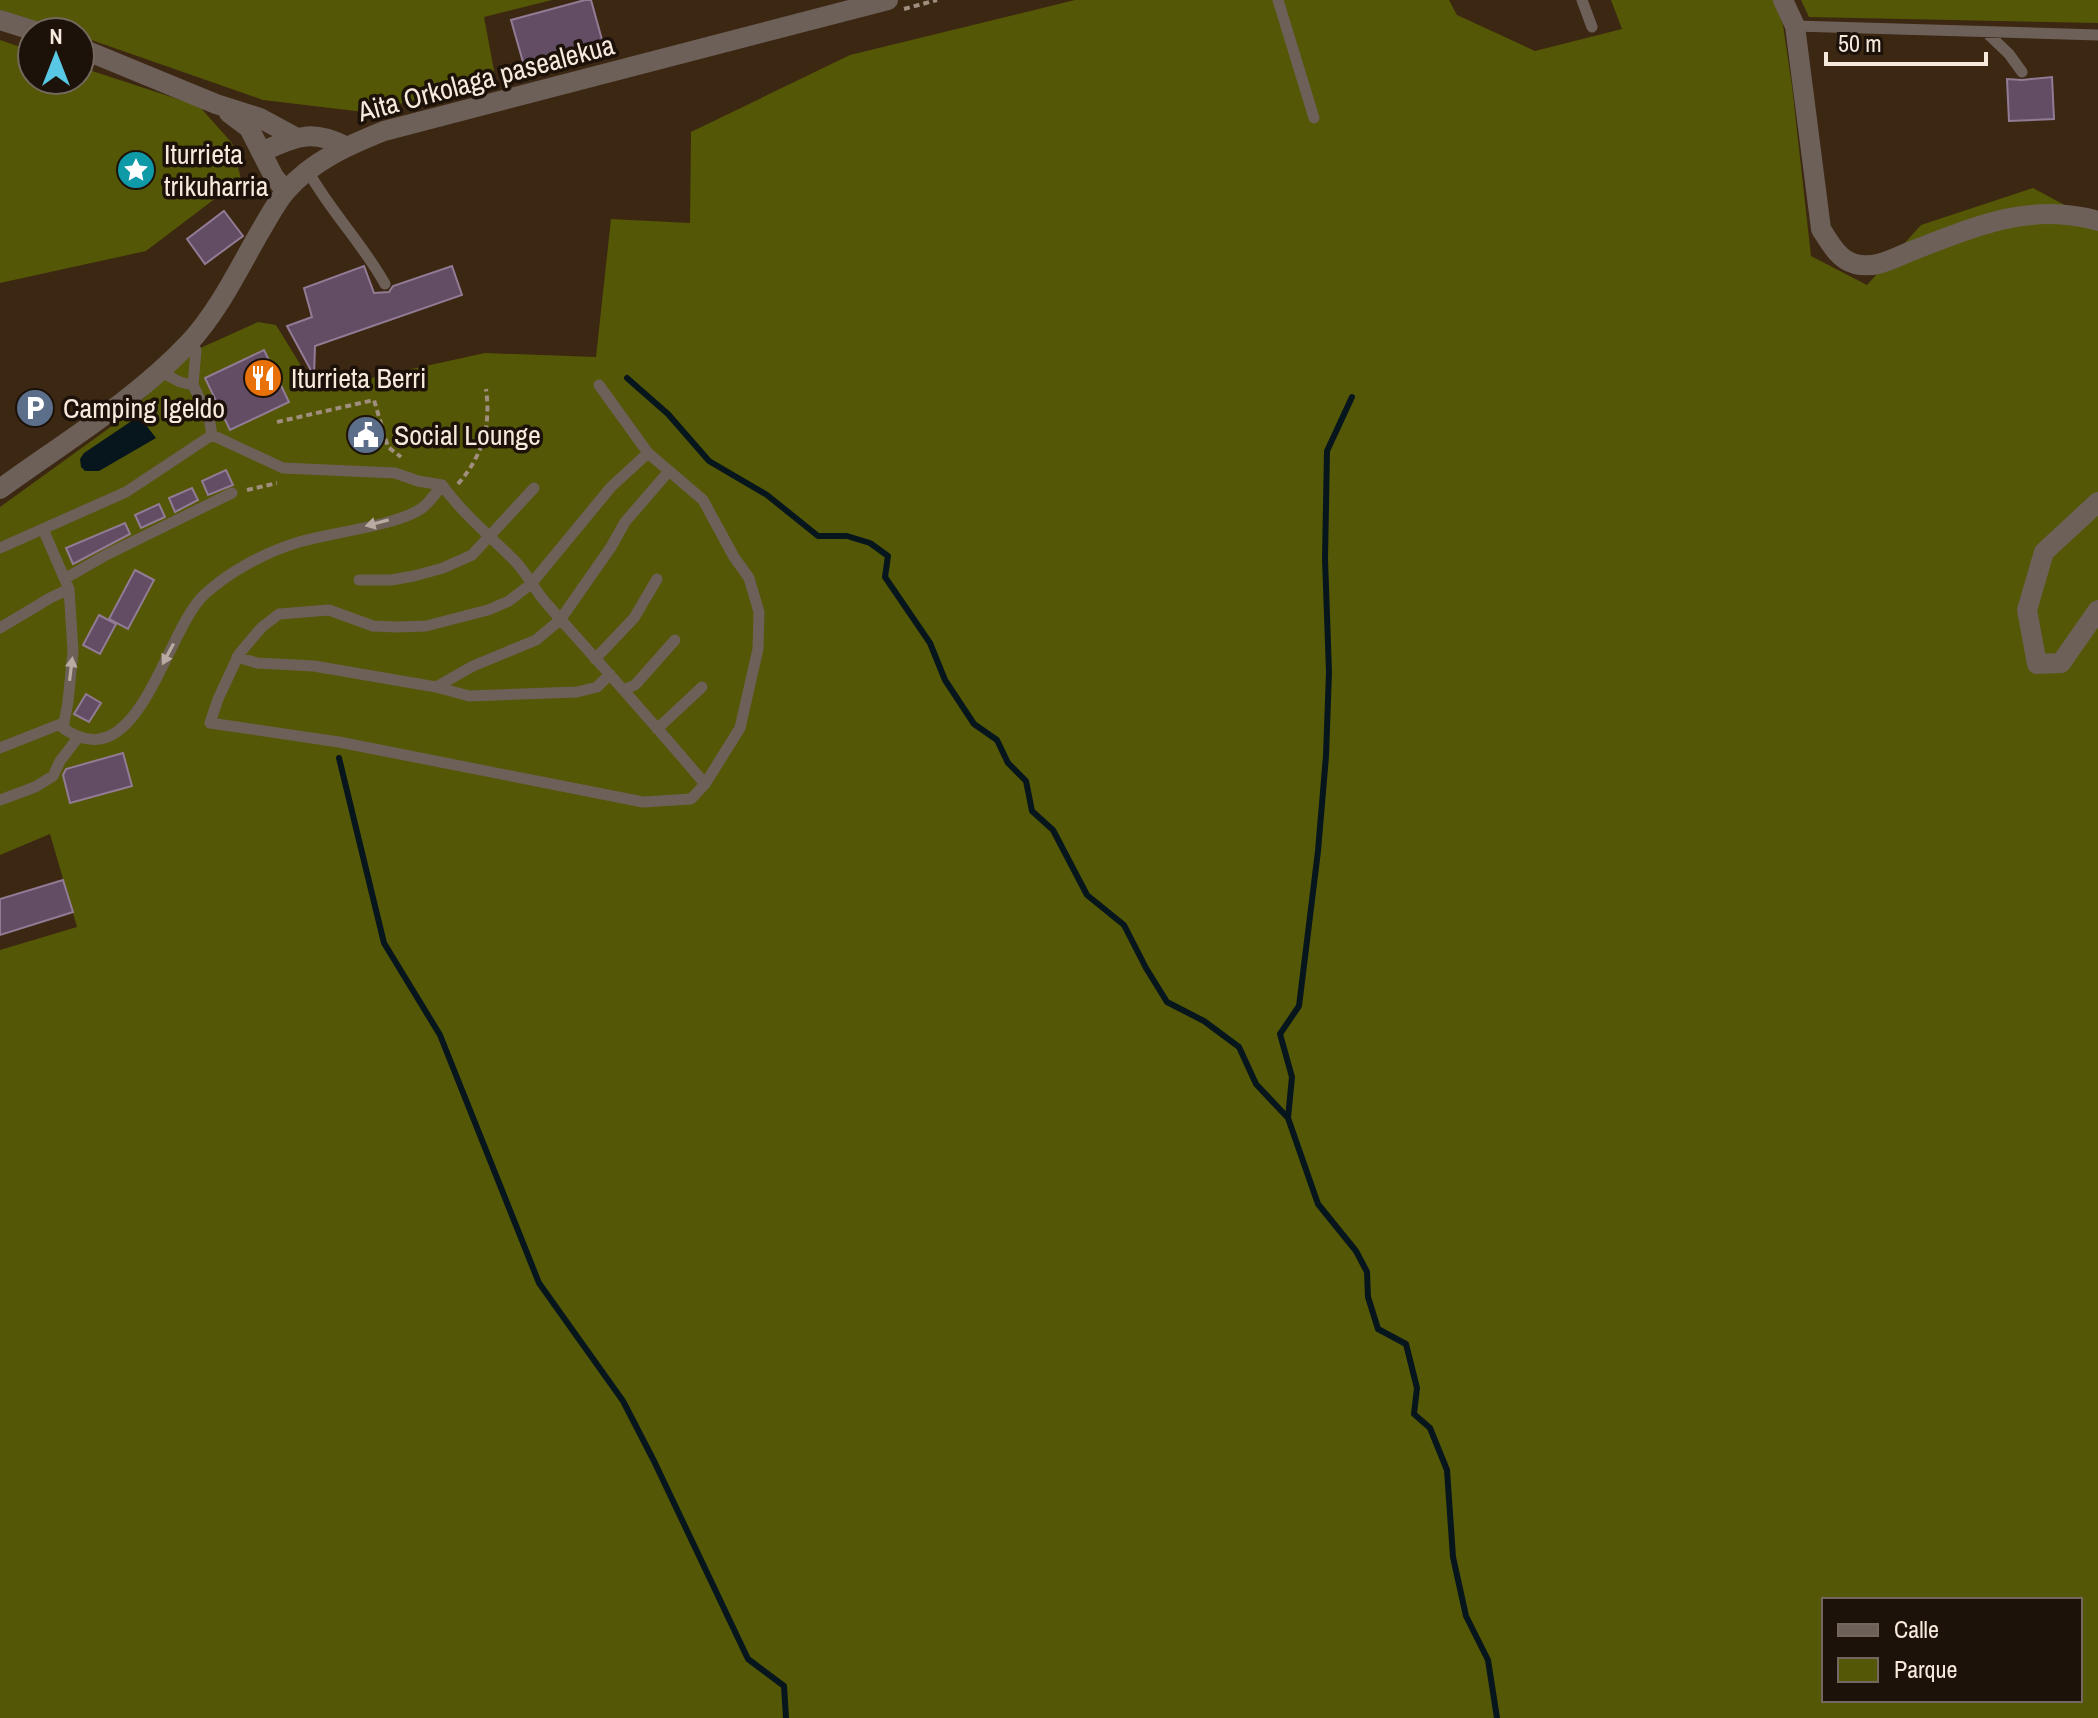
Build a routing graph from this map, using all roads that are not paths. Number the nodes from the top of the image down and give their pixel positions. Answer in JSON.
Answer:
{"nodes":[{"id":1,"x":888,"y":0,"type":"edge"},
{"id":2,"x":1278,"y":0,"type":"edge"},
{"id":3,"x":1582,"y":0,"type":"edge"},
{"id":4,"x":1783,"y":0,"type":"edge"},
{"id":5,"x":1795,"y":26,"type":"junction"},
{"id":6,"x":1592,"y":27,"type":"dead end"},
{"id":7,"x":1986,"y":32,"type":"junction"},
{"id":8,"x":2098,"y":35,"type":"edge"},
{"id":9,"x":96,"y":55,"type":"edge"},
{"id":10,"x":2022,"y":72,"type":"dead end"},
{"id":11,"x":216,"y":104,"type":"junction"},
{"id":12,"x":1314,"y":118,"type":"dead end"},
{"id":13,"x":295,"y":137,"type":"junction"},
{"id":14,"x":345,"y":146,"type":"junction"},
{"id":15,"x":261,"y":152,"type":"junction"},
{"id":16,"x":308,"y":171,"type":"junction"},
{"id":17,"x":286,"y":191,"type":"junction"},
{"id":18,"x":2098,"y":221,"type":"edge"},
{"id":19,"x":385,"y":284,"type":"dead end"},
{"id":20,"x":189,"y":343,"type":"junction"},
{"id":21,"x":159,"y":371,"type":"junction"},
{"id":22,"x":193,"y":385,"type":"junction"},
{"id":23,"x":599,"y":385,"type":"dead end"},
{"id":24,"x":212,"y":435,"type":"junction"},
{"id":25,"x":648,"y":453,"type":"junction"},
{"id":26,"x":669,"y":471,"type":"junction"},
{"id":27,"x":534,"y":488,"type":"dead end"},
{"id":28,"x":0,"y":489,"type":"edge"},
{"id":29,"x":445,"y":490,"type":"junction"},
{"id":30,"x":232,"y":493,"type":"dead end"},
{"id":31,"x":2098,"y":502,"type":"edge"},
{"id":32,"x":43,"y":529,"type":"junction"},
{"id":33,"x":488,"y":538,"type":"junction"},
{"id":34,"x":0,"y":548,"type":"edge"},
{"id":35,"x":657,"y":579,"type":"dead end"},
{"id":36,"x":359,"y":580,"type":"dead end"},
{"id":37,"x":68,"y":584,"type":"junction"},
{"id":38,"x":531,"y":584,"type":"junction"},
{"id":39,"x":2098,"y":610,"type":"edge"},
{"id":40,"x":560,"y":620,"type":"junction"},
{"id":41,"x":0,"y":628,"type":"edge"},
{"id":42,"x":675,"y":640,"type":"dead end"},
{"id":43,"x":237,"y":657,"type":"junction"},
{"id":44,"x":595,"y":659,"type":"junction"},
{"id":45,"x":610,"y":674,"type":"junction"},
{"id":46,"x":436,"y":687,"type":"junction"},
{"id":47,"x":702,"y":687,"type":"dead end"},
{"id":48,"x":625,"y":689,"type":"junction"},
{"id":49,"x":63,"y":723,"type":"junction"},
{"id":50,"x":657,"y":729,"type":"junction"},
{"id":51,"x":77,"y":739,"type":"junction"},
{"id":52,"x":0,"y":748,"type":"edge"},
{"id":53,"x":705,"y":784,"type":"junction"},
{"id":54,"x":0,"y":800,"type":"edge"}],
"edges":[{"from":1,"to":14,"type":"street","name":"Aita Orkolaga pasealekua"},
{"from":2,"to":12,"type":"lane"},
{"from":3,"to":6,"type":"lane"},
{"from":4,"to":5,"type":"street"},
{"from":5,"to":7,"type":"lane"},
{"from":5,"to":18,"type":"street"},
{"from":7,"to":8,"type":"lane"},
{"from":7,"to":10,"type":"lane"},
{"from":9,"to":11,"type":"street"},
{"from":11,"to":13,"type":"street"},
{"from":11,"to":15,"type":"street"},
{"from":13,"to":14,"type":"street"},
{"from":13,"to":15,"type":"street"},
{"from":14,"to":16,"type":"street","name":"Aita Orkolaga pasealekua"},
{"from":15,"to":17,"type":"street"},
{"from":16,"to":17,"type":"street","name":"Aita Orkolaga pasealekua"},
{"from":16,"to":19,"type":"lane"},
{"from":17,"to":20,"type":"street","name":"Aita Orkolaga pasealekua"},
{"from":20,"to":21,"type":"street","name":"Aita Orkolaga pasealekua"},
{"from":20,"to":22,"type":"lane"},
{"from":21,"to":22,"type":"lane"},
{"from":21,"to":28,"type":"street","name":"Aita Orkolaga pasealekua"},
{"from":22,"to":24,"type":"lane"},
{"from":23,"to":25,"type":"lane"},
{"from":24,"to":29,"type":"lane"},
{"from":24,"to":32,"type":"lane"},
{"from":25,"to":26,"type":"lane"},
{"from":25,"to":38,"type":"lane"},
{"from":26,"to":40,"type":"lane"},
{"from":26,"to":53,"type":"lane"},
{"from":27,"to":33,"type":"lane"},
{"from":29,"to":33,"type":"lane"},
{"from":29,"to":51,"type":"lane","one_way":true},
{"from":30,"to":37,"type":"lane"},
{"from":31,"to":39,"type":"street"},
{"from":32,"to":34,"type":"lane"},
{"from":32,"to":37,"type":"lane"},
{"from":33,"to":36,"type":"lane"},
{"from":33,"to":38,"type":"lane"},
{"from":35,"to":44,"type":"lane"},
{"from":37,"to":41,"type":"lane"},
{"from":49,"to":37,"type":"lane","one_way":true},
{"from":38,"to":40,"type":"lane"},
{"from":38,"to":43,"type":"lane"},
{"from":40,"to":44,"type":"lane"},
{"from":40,"to":46,"type":"lane"},
{"from":42,"to":48,"type":"lane"},
{"from":43,"to":46,"type":"lane"},
{"from":43,"to":53,"type":"lane"},
{"from":44,"to":45,"type":"lane"},
{"from":45,"to":46,"type":"lane"},
{"from":45,"to":48,"type":"lane"},
{"from":47,"to":50,"type":"lane"},
{"from":48,"to":50,"type":"lane"},
{"from":49,"to":51,"type":"lane"},
{"from":49,"to":52,"type":"lane"},
{"from":50,"to":53,"type":"lane"},
{"from":51,"to":54,"type":"lane"}]}
